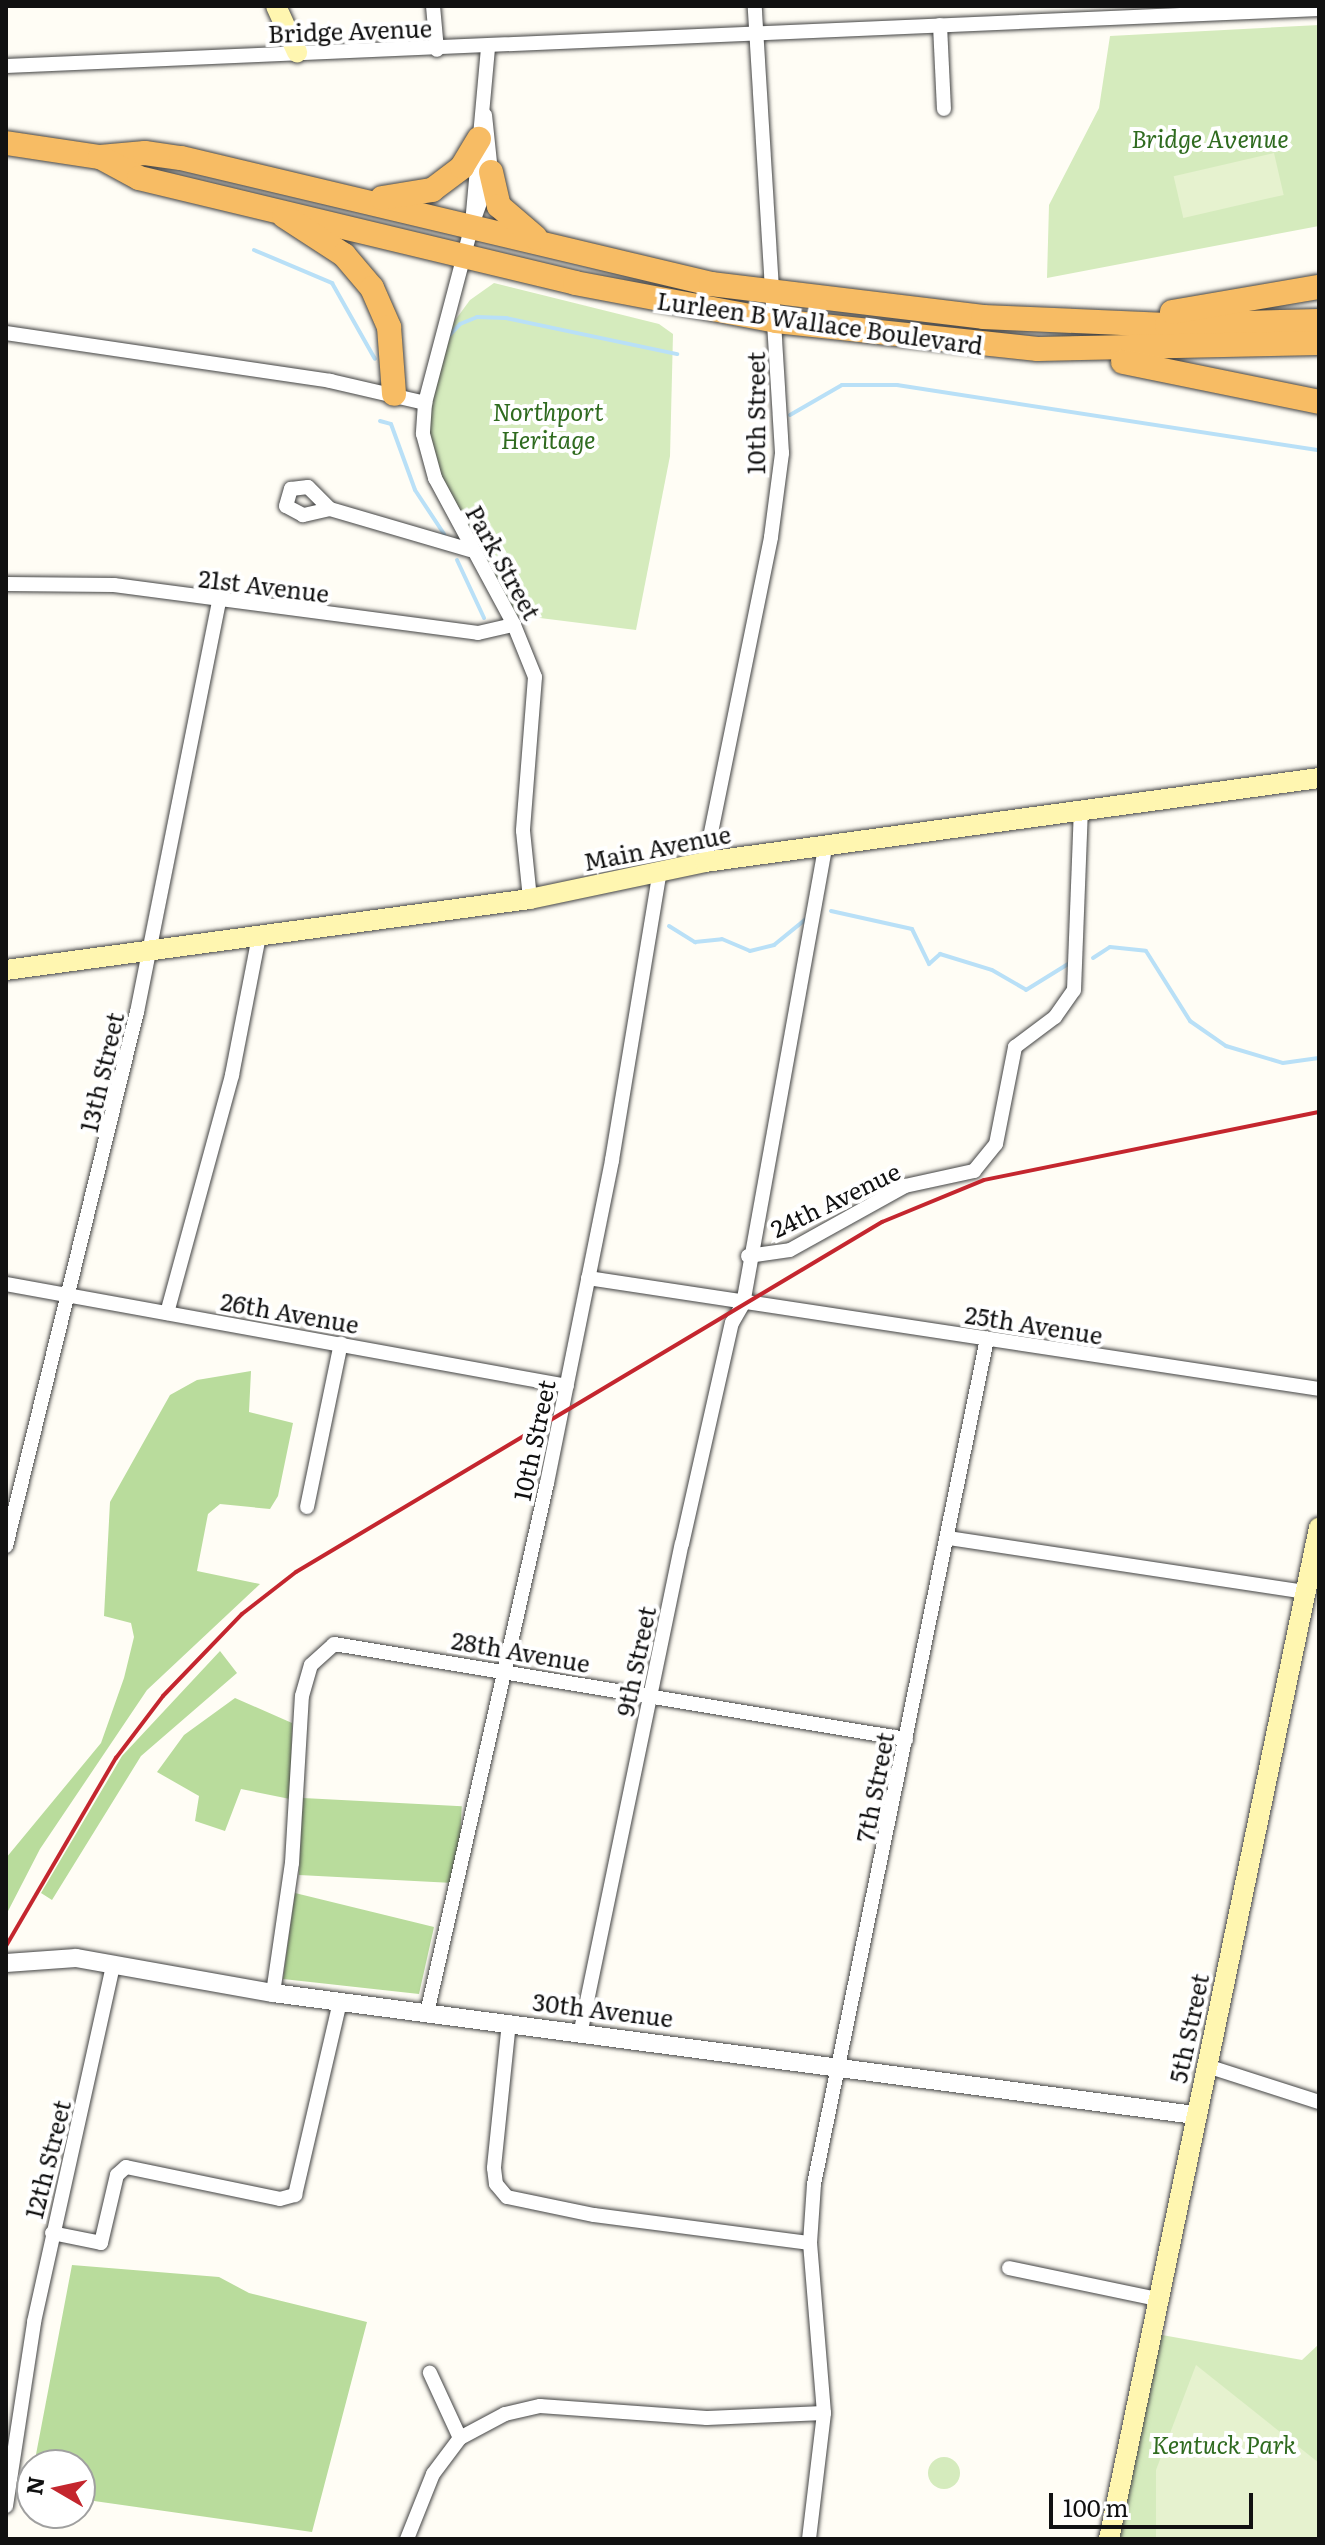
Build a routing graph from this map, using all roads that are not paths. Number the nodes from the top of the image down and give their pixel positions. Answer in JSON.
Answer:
{"nodes":[{"id":1,"x":276,"y":6,"type":"edge"},
{"id":2,"x":433,"y":6,"type":"edge"},
{"id":3,"x":755,"y":6,"type":"edge"},
{"id":4,"x":1021,"y":6,"type":"edge"},
{"id":5,"x":1319,"y":9,"type":"edge"},
{"id":6,"x":1018,"y":22,"type":"junction"},
{"id":7,"x":940,"y":25,"type":"junction"},
{"id":8,"x":757,"y":36,"type":"junction"},
{"id":9,"x":488,"y":48,"type":"junction"},
{"id":10,"x":437,"y":50,"type":"junction"},
{"id":11,"x":297,"y":52,"type":"junction"},
{"id":12,"x":6,"y":66,"type":"edge"},
{"id":13,"x":944,"y":109,"type":"dead end"},
{"id":14,"x":485,"y":114,"type":"junction"},
{"id":15,"x":479,"y":139,"type":"junction"},
{"id":16,"x":6,"y":143,"type":"edge"},
{"id":17,"x":100,"y":157,"type":"junction"},
{"id":18,"x":491,"y":172,"type":"junction"},
{"id":19,"x":364,"y":200,"type":"junction"},
{"id":20,"x":261,"y":203,"type":"junction"},
{"id":21,"x":472,"y":225,"type":"junction"},
{"id":22,"x":558,"y":250,"type":"junction"},
{"id":23,"x":466,"y":253,"type":"junction"},
{"id":24,"x":1319,"y":287,"type":"edge"},
{"id":25,"x":774,"y":292,"type":"junction"},
{"id":26,"x":776,"y":321,"type":"junction"},
{"id":27,"x":1319,"y":321,"type":"edge"},
{"id":28,"x":1113,"y":323,"type":"junction"},
{"id":29,"x":6,"y":333,"type":"edge"},
{"id":30,"x":1319,"y":343,"type":"edge"},
{"id":31,"x":1038,"y":349,"type":"junction"},
{"id":32,"x":394,"y":394,"type":"junction"},
{"id":33,"x":1319,"y":402,"type":"edge"},
{"id":34,"x":425,"y":403,"type":"junction"},
{"id":35,"x":330,"y":509,"type":"dead end"},
{"id":36,"x":470,"y":550,"type":"junction"},
{"id":37,"x":6,"y":584,"type":"edge"},
{"id":38,"x":219,"y":603,"type":"junction"},
{"id":39,"x":514,"y":625,"type":"junction"},
{"id":40,"x":1319,"y":778,"type":"edge"},
{"id":41,"x":1081,"y":810,"type":"junction"},
{"id":42,"x":826,"y":845,"type":"junction"},
{"id":43,"x":705,"y":862,"type":"junction"},
{"id":44,"x":660,"y":871,"type":"junction"},
{"id":45,"x":530,"y":899,"type":"junction"},
{"id":46,"x":259,"y":936,"type":"junction"},
{"id":47,"x":149,"y":951,"type":"junction"},
{"id":48,"x":6,"y":970,"type":"edge"},
{"id":49,"x":748,"y":1256,"type":"junction"},
{"id":50,"x":588,"y":1278,"type":"junction"},
{"id":51,"x":6,"y":1284,"type":"edge"},
{"id":52,"x":71,"y":1295,"type":"junction"},
{"id":53,"x":743,"y":1304,"type":"junction"},
{"id":54,"x":167,"y":1313,"type":"junction"},
{"id":55,"x":987,"y":1339,"type":"junction"},
{"id":56,"x":341,"y":1343,"type":"junction"},
{"id":57,"x":567,"y":1386,"type":"junction"},
{"id":58,"x":1319,"y":1389,"type":"edge"},
{"id":59,"x":307,"y":1507,"type":"dead end"},
{"id":60,"x":1319,"y":1528,"type":"edge"},
{"id":61,"x":948,"y":1538,"type":"junction"},
{"id":62,"x":6,"y":1546,"type":"edge"},
{"id":63,"x":1306,"y":1592,"type":"junction"},
{"id":64,"x":503,"y":1670,"type":"junction"},
{"id":65,"x":651,"y":1697,"type":"junction"},
{"id":66,"x":906,"y":1739,"type":"junction"},
{"id":67,"x":6,"y":1963,"type":"edge"},
{"id":68,"x":113,"y":1965,"type":"junction"},
{"id":69,"x":273,"y":1993,"type":"junction"},
{"id":70,"x":340,"y":2002,"type":"junction"},
{"id":71,"x":427,"y":2013,"type":"junction"},
{"id":72,"x":509,"y":2022,"type":"junction"},
{"id":73,"x":581,"y":2030,"type":"junction"},
{"id":74,"x":835,"y":2064,"type":"junction"},
{"id":75,"x":1207,"y":2066,"type":"junction"},
{"id":76,"x":1319,"y":2102,"type":"edge"},
{"id":77,"x":1195,"y":2115,"type":"junction"},
{"id":78,"x":52,"y":2233,"type":"junction"},
{"id":79,"x":810,"y":2243,"type":"junction"},
{"id":80,"x":1009,"y":2268,"type":"dead end"},
{"id":81,"x":1157,"y":2299,"type":"junction"},
{"id":82,"x":430,"y":2373,"type":"dead end"},
{"id":83,"x":824,"y":2413,"type":"junction"},
{"id":84,"x":460,"y":2438,"type":"junction"},
{"id":85,"x":6,"y":2506,"type":"edge"},
{"id":86,"x":407,"y":2539,"type":"edge"},
{"id":87,"x":809,"y":2539,"type":"edge"},
{"id":88,"x":1109,"y":2539,"type":"edge"}],
"edges":[{"from":1,"to":11,"type":"main road"},
{"from":2,"to":10,"type":"street"},
{"from":3,"to":8,"type":"street","name":"10th Street"},
{"from":4,"to":6,"type":"street"},
{"from":5,"to":6,"type":"street","name":"Bridge Avenue"},
{"from":6,"to":7,"type":"street","name":"Bridge Avenue"},
{"from":7,"to":8,"type":"street","name":"Bridge Avenue"},
{"from":7,"to":13,"type":"street"},
{"from":8,"to":9,"type":"street","name":"Bridge Avenue"},
{"from":8,"to":25,"type":"street","name":"10th Street"},
{"from":9,"to":10,"type":"street","name":"Bridge Avenue"},
{"from":9,"to":14,"type":"street"},
{"from":10,"to":11,"type":"street","name":"Bridge Avenue"},
{"from":11,"to":12,"type":"street","name":"Bridge Avenue"},
{"from":14,"to":15,"type":"street"},
{"from":14,"to":18,"type":"street"},
{"from":15,"to":19,"type":"highway"},
{"from":15,"to":21,"type":"street"},
{"from":16,"to":17,"type":"highway","name":"Lurleen B Wallace Boulevard"},
{"from":17,"to":19,"type":"highway","name":"Lurleen B Wallace Boulevard"},
{"from":17,"to":20,"type":"highway","name":"Lurleen B Wallace Boulevard"},
{"from":18,"to":21,"type":"street"},
{"from":18,"to":22,"type":"highway"},
{"from":19,"to":21,"type":"highway","name":"Lurleen B Wallace Boulevard"},
{"from":20,"to":23,"type":"highway","name":"Lurleen B Wallace Boulevard"},
{"from":20,"to":32,"type":"highway"},
{"from":21,"to":22,"type":"highway","name":"Lurleen B Wallace Boulevard"},
{"from":21,"to":23,"type":"street"},
{"from":22,"to":25,"type":"highway","name":"Lurleen B Wallace Boulevard"},
{"from":23,"to":26,"type":"highway","name":"Lurleen B Wallace Boulevard"},
{"from":23,"to":34,"type":"street","name":"Park Street"},
{"from":24,"to":28,"type":"highway"},
{"from":25,"to":26,"type":"street","name":"10th Street"},
{"from":25,"to":28,"type":"highway","name":"Lurleen B Wallace Boulevard"},
{"from":26,"to":31,"type":"highway","name":"Lurleen B Wallace Boulevard"},
{"from":26,"to":43,"type":"street","name":"10th Street"},
{"from":27,"to":28,"type":"highway","name":"Lurleen B Wallace Boulevard"},
{"from":29,"to":32,"type":"street"},
{"from":30,"to":31,"type":"highway","name":"Lurleen B Wallace Boulevard"},
{"from":31,"to":33,"type":"highway"},
{"from":32,"to":34,"type":"street"},
{"from":34,"to":36,"type":"street","name":"Park Street"},
{"from":35,"to":36,"type":"street"},
{"from":36,"to":39,"type":"street","name":"Park Street"},
{"from":37,"to":38,"type":"street","name":"21st Avenue"},
{"from":38,"to":39,"type":"street","name":"21st Avenue"},
{"from":38,"to":47,"type":"street","name":"13th Street"},
{"from":39,"to":45,"type":"street","name":"Park Street"},
{"from":40,"to":41,"type":"main road","name":"Main Avenue"},
{"from":41,"to":42,"type":"main road","name":"Main Avenue"},
{"from":41,"to":49,"type":"street","name":"24th Avenue"},
{"from":42,"to":43,"type":"main road","name":"Main Avenue"},
{"from":42,"to":49,"type":"street"},
{"from":43,"to":44,"type":"main road","name":"Main Avenue"},
{"from":44,"to":45,"type":"main road","name":"Main Avenue"},
{"from":44,"to":50,"type":"street","name":"10th Street"},
{"from":45,"to":46,"type":"main road","name":"Main Avenue"},
{"from":46,"to":47,"type":"main road","name":"Main Avenue"},
{"from":46,"to":54,"type":"street"},
{"from":47,"to":48,"type":"main road","name":"Main Avenue"},
{"from":47,"to":52,"type":"street","name":"13th Street"},
{"from":49,"to":53,"type":"street"},
{"from":50,"to":53,"type":"street","name":"25th Avenue"},
{"from":50,"to":57,"type":"street","name":"10th Street"},
{"from":51,"to":52,"type":"street","name":"26th Avenue"},
{"from":52,"to":54,"type":"street","name":"26th Avenue"},
{"from":52,"to":62,"type":"street","name":"13th Street"},
{"from":53,"to":55,"type":"street","name":"25th Avenue"},
{"from":53,"to":65,"type":"street","name":"9th Street"},
{"from":54,"to":56,"type":"street","name":"26th Avenue"},
{"from":55,"to":58,"type":"street","name":"25th Avenue"},
{"from":55,"to":61,"type":"street","name":"7th Street"},
{"from":56,"to":57,"type":"street","name":"26th Avenue"},
{"from":56,"to":59,"type":"street"},
{"from":57,"to":64,"type":"street","name":"10th Street"},
{"from":60,"to":63,"type":"main road","name":"5th Street"},
{"from":61,"to":63,"type":"street"},
{"from":61,"to":66,"type":"street","name":"7th Street"},
{"from":63,"to":75,"type":"main road","name":"5th Street"},
{"from":64,"to":65,"type":"street","name":"28th Avenue"},
{"from":64,"to":69,"type":"street","name":"28th Avenue"},
{"from":64,"to":71,"type":"street","name":"10th Street"},
{"from":65,"to":66,"type":"street","name":"28th Avenue"},
{"from":65,"to":73,"type":"street","name":"9th Street"},
{"from":66,"to":74,"type":"street","name":"7th Street"},
{"from":67,"to":68,"type":"street","name":"30th Avenue"},
{"from":68,"to":69,"type":"street","name":"30th Avenue"},
{"from":68,"to":78,"type":"street","name":"12th Street"},
{"from":69,"to":70,"type":"street","name":"30th Avenue"},
{"from":70,"to":71,"type":"street","name":"30th Avenue"},
{"from":70,"to":78,"type":"street"},
{"from":71,"to":72,"type":"street","name":"30th Avenue"},
{"from":72,"to":73,"type":"street","name":"30th Avenue"},
{"from":72,"to":79,"type":"street"},
{"from":73,"to":74,"type":"street","name":"30th Avenue"},
{"from":74,"to":77,"type":"street","name":"30th Avenue"},
{"from":74,"to":79,"type":"street","name":"7th Street"},
{"from":75,"to":76,"type":"street"},
{"from":75,"to":77,"type":"main road","name":"5th Street"},
{"from":77,"to":81,"type":"main road","name":"5th Street"},
{"from":78,"to":85,"type":"street","name":"12th Street"},
{"from":79,"to":83,"type":"street","name":"7th Street"},
{"from":80,"to":81,"type":"street"},
{"from":81,"to":88,"type":"main road","name":"5th Street"},
{"from":82,"to":84,"type":"street"},
{"from":83,"to":84,"type":"street"},
{"from":83,"to":87,"type":"street","name":"7th Street"},
{"from":84,"to":86,"type":"street"}]}
